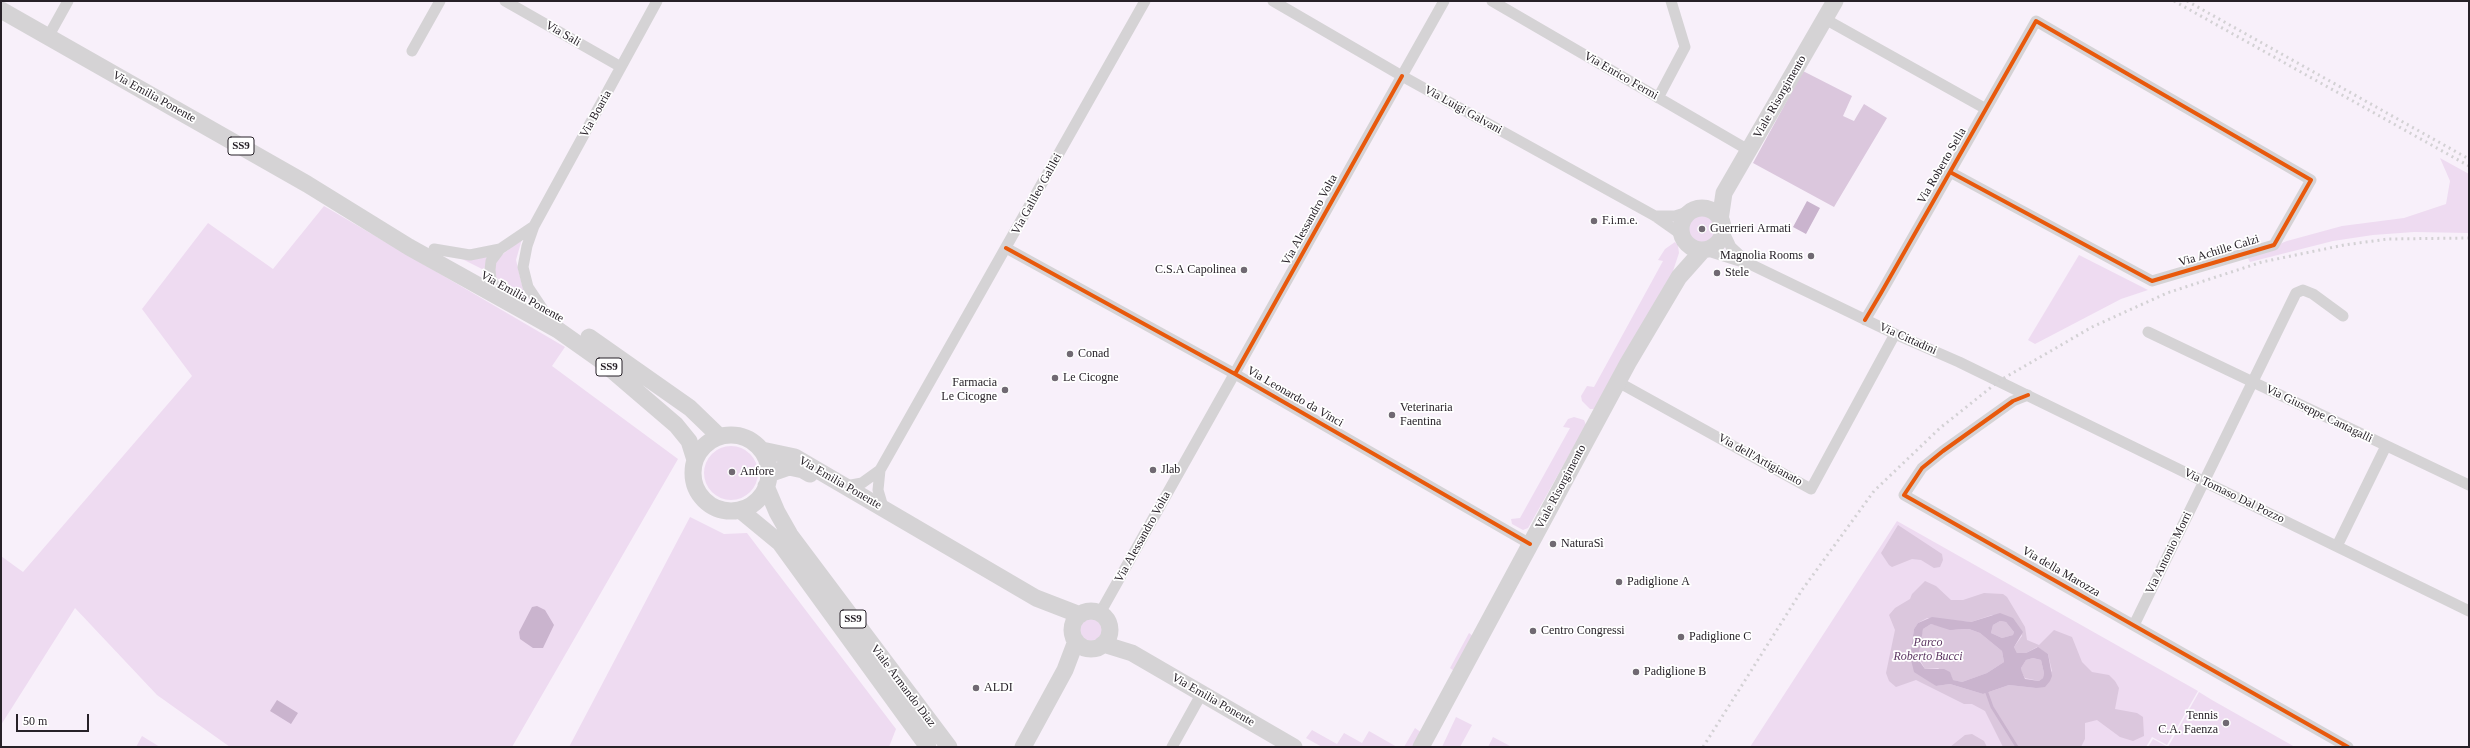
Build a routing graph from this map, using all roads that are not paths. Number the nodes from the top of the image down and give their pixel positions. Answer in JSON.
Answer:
{"nodes":[{"id":1,"x":68,"y":1,"type":"edge"},
{"id":2,"x":440,"y":1,"type":"edge"},
{"id":3,"x":505,"y":1,"type":"edge"},
{"id":4,"x":657,"y":1,"type":"edge"},
{"id":5,"x":1146,"y":1,"type":"edge"},
{"id":6,"x":1273,"y":1,"type":"edge"},
{"id":7,"x":1444,"y":1,"type":"edge"},
{"id":8,"x":1492,"y":1,"type":"edge"},
{"id":9,"x":1671,"y":1,"type":"edge"},
{"id":10,"x":1835,"y":1,"type":"edge"},
{"id":11,"x":1,"y":10,"type":"edge"},
{"id":12,"x":1824,"y":19,"type":"junction"},
{"id":13,"x":2036,"y":21,"type":"joint"},
{"id":14,"x":48,"y":37,"type":"junction"},
{"id":15,"x":412,"y":51,"type":"dead end"},
{"id":16,"x":621,"y":67,"type":"junction"},
{"id":17,"x":1402,"y":76,"type":"junction"},
{"id":18,"x":1658,"y":98,"type":"junction"},
{"id":19,"x":1986,"y":109,"type":"junction"},
{"id":20,"x":1750,"y":151,"type":"junction"},
{"id":21,"x":1950,"y":172,"type":"junction"},
{"id":22,"x":307,"y":184,"type":"junction"},
{"id":23,"x":1724,"y":193,"type":"junction"},
{"id":24,"x":1696,"y":210,"type":"junction"},
{"id":25,"x":1655,"y":216,"type":"junction"},
{"id":26,"x":1721,"y":224,"type":"junction"},
{"id":27,"x":534,"y":226,"type":"junction"},
{"id":28,"x":1683,"y":238,"type":"junction"},
{"id":29,"x":1006,"y":248,"type":"junction"},
{"id":30,"x":434,"y":249,"type":"junction"},
{"id":31,"x":500,"y":249,"type":"junction"},
{"id":32,"x":1704,"y":250,"type":"junction"},
{"id":33,"x":1752,"y":265,"type":"junction"},
{"id":34,"x":1679,"y":277,"type":"junction"},
{"id":35,"x":491,"y":279,"type":"junction"},
{"id":36,"x":501,"y":298,"type":"junction"},
{"id":37,"x":542,"y":308,"type":"junction"},
{"id":38,"x":2343,"y":316,"type":"dead end"},
{"id":39,"x":1865,"y":320,"type":"junction"},
{"id":40,"x":2148,"y":332,"type":"dead end"},
{"id":41,"x":1894,"y":334,"type":"junction"},
{"id":42,"x":1235,"y":374,"type":"junction"},
{"id":43,"x":1999,"y":381,"type":"joint"},
{"id":44,"x":1618,"y":382,"type":"junction"},
{"id":45,"x":2253,"y":382,"type":"junction"},
{"id":46,"x":2028,"y":395,"type":"junction"},
{"id":47,"x":719,"y":436,"type":"junction"},
{"id":48,"x":2386,"y":446,"type":"junction"},
{"id":49,"x":762,"y":450,"type":"junction"},
{"id":50,"x":695,"y":460,"type":"junction"},
{"id":51,"x":880,"y":470,"type":"junction"},
{"id":52,"x":768,"y":480,"type":"junction"},
{"id":53,"x":2203,"y":481,"type":"junction"},
{"id":54,"x":2469,"y":485,"type":"edge"},
{"id":55,"x":846,"y":486,"type":"junction"},
{"id":56,"x":740,"y":510,"type":"junction"},
{"id":57,"x":888,"y":512,"type":"junction"},
{"id":58,"x":1530,"y":544,"type":"junction"},
{"id":59,"x":2337,"y":546,"type":"junction"},
{"id":60,"x":2469,"y":611,"type":"edge"},
{"id":61,"x":1100,"y":613,"type":"junction"},
{"id":62,"x":2134,"y":625,"type":"junction"},
{"id":63,"x":1078,"y":633,"type":"junction"},
{"id":64,"x":1107,"y":639,"type":"junction"},
{"id":65,"x":1202,"y":694,"type":"junction"},
{"id":66,"x":1423,"y":745,"type":"edge"},
{"id":67,"x":928,"y":747,"type":"edge"},
{"id":68,"x":949,"y":747,"type":"edge"},
{"id":69,"x":1022,"y":747,"type":"edge"},
{"id":70,"x":1172,"y":747,"type":"edge"},
{"id":71,"x":1294,"y":747,"type":"edge"},
{"id":72,"x":2348,"y":747,"type":"edge"}],
"edges":[{"from":1,"to":14,"type":"street"},
{"from":2,"to":15,"type":"street"},
{"from":3,"to":16,"type":"street","name":"Via Sali"},
{"from":4,"to":16,"type":"street","name":"Via Boaria"},
{"from":5,"to":29,"type":"street","name":"Via Galileo Galilei"},
{"from":6,"to":17,"type":"street","name":"Via Luigi Galvani"},
{"from":7,"to":17,"type":"street","name":"Via Alessandro Volta"},
{"from":8,"to":18,"type":"street","name":"Via Enrico Fermi"},
{"from":9,"to":18,"type":"street"},
{"from":10,"to":12,"type":"main road","name":"Viale Risorgimento"},
{"from":11,"to":14,"type":"main road","name":"Via Emilia Ponente","number":"SS9"},
{"from":12,"to":19,"type":"street"},
{"from":12,"to":20,"type":"main road","name":"Viale Risorgimento"},
{"from":13,"to":19,"type":"street","name":"Via Roberto Sella"},
{"from":13,"to":21,"type":"street","name":"Via Achille Calzi"},
{"from":14,"to":22,"type":"main road","name":"Via Emilia Ponente","number":"SS9"},
{"from":16,"to":27,"type":"street","name":"Via Boaria"},
{"from":17,"to":25,"type":"street","name":"Via Luigi Galvani"},
{"from":17,"to":42,"type":"street","name":"Via Alessandro Volta"},
{"from":18,"to":20,"type":"street","name":"Via Enrico Fermi"},
{"from":19,"to":21,"type":"street","name":"Via Roberto Sella"},
{"from":20,"to":23,"type":"main road","name":"Viale Risorgimento"},
{"from":21,"to":39,"type":"street","name":"Via Roberto Sella"},
{"from":22,"to":30,"type":"main road","name":"Via Emilia Ponente","number":"SS9"},
{"from":22,"to":36,"type":"main road","name":"Via Emilia Ponente","number":"SS9"},
{"from":23,"to":24,"type":"main road","name":"Viale Risorgimento"},
{"from":23,"to":26,"type":"main road","name":"Viale Risorgimento"},
{"from":24,"to":25,"type":"street","name":"Via Luigi Galvani"},
{"from":24,"to":26,"type":"main road"},
{"from":24,"to":28,"type":"main road"},
{"from":25,"to":28,"type":"street","name":"Via Luigi Galvani"},
{"from":26,"to":32,"type":"main road"},
{"from":26,"to":33,"type":"street","name":"Via Cittadini"},
{"from":27,"to":31,"type":"street","name":"Via Boaria"},
{"from":27,"to":37,"type":"street","name":"Via Boaria"},
{"from":28,"to":32,"type":"main road"},
{"from":28,"to":34,"type":"main road","name":"Viale Risorgimento"},
{"from":29,"to":42,"type":"street","name":"Via Leonardo da Vinci"},
{"from":29,"to":51,"type":"street","name":"Via Galileo Galilei"},
{"from":30,"to":31,"type":"street","name":"Via Boaria"},
{"from":30,"to":35,"type":"main road","name":"Via Emilia Ponente","number":"SS9"},
{"from":31,"to":35,"type":"street"},
{"from":32,"to":33,"type":"street","name":"Via Cittadini"},
{"from":32,"to":34,"type":"main road","name":"Viale Risorgimento"},
{"from":33,"to":39,"type":"street","name":"Via Cittadini"},
{"from":34,"to":44,"type":"main road","name":"Viale Risorgimento"},
{"from":35,"to":36,"type":"street"},
{"from":35,"to":37,"type":"main road","name":"Via Emilia Ponente","number":"SS9"},
{"from":36,"to":50,"type":"main road","name":"Via Emilia Ponente","number":"SS9"},
{"from":37,"to":47,"type":"main road","name":"Via Emilia Ponente","number":"SS9"},
{"from":38,"to":45,"type":"street","name":"Via Giuseppe Cantagalli"},
{"from":39,"to":41,"type":"street","name":"Via Cittadini"},
{"from":40,"to":45,"type":"street","name":"Via Giuseppe Cantagalli"},
{"from":41,"to":43,"type":"street","name":"Via Cittadini"},
{"from":41,"to":44,"type":"street","name":"Via dell'Artigianato"},
{"from":42,"to":58,"type":"street","name":"Via Leonardo da Vinci"},
{"from":42,"to":61,"type":"street","name":"Via Alessandro Volta"},
{"from":43,"to":46,"type":"street","name":"Via Tomaso Dal Pozzo"},
{"from":44,"to":58,"type":"main road","name":"Viale Risorgimento"},
{"from":45,"to":48,"type":"street","name":"Via Giuseppe Cantagalli"},
{"from":45,"to":53,"type":"street","name":"Via Giuseppe Cantagalli"},
{"from":46,"to":53,"type":"street","name":"Via Tomaso Dal Pozzo"},
{"from":46,"to":62,"type":"street","name":"Via della Marozza"},
{"from":47,"to":49,"type":"main road"},
{"from":47,"to":50,"type":"main road","number":"SS9"},
{"from":48,"to":54,"type":"street","name":"Via Giuseppe Cantagalli"},
{"from":48,"to":59,"type":"street","name":"Via Giuseppe Cantagalli"},
{"from":49,"to":52,"type":"main road","number":"SS9"},
{"from":49,"to":55,"type":"main road","name":"Via Emilia Ponente"},
{"from":50,"to":56,"type":"main road","number":"SS9"},
{"from":51,"to":55,"type":"street","name":"Via Galileo Galilei"},
{"from":51,"to":57,"type":"street","name":"Via Galileo Galilei"},
{"from":52,"to":56,"type":"main road"},
{"from":52,"to":57,"type":"main road","name":"Via Emilia Ponente"},
{"from":52,"to":68,"type":"main road","name":"Viale Armando Diaz","number":"SS9"},
{"from":53,"to":59,"type":"street","name":"Via Tomaso Dal Pozzo"},
{"from":53,"to":62,"type":"street","name":"Via Antonio Morri"},
{"from":55,"to":57,"type":"main road","name":"Via Emilia Ponente"},
{"from":56,"to":67,"type":"main road","name":"Viale Armando Diaz","number":"SS9"},
{"from":57,"to":63,"type":"main road","name":"Via Emilia Ponente"},
{"from":58,"to":66,"type":"main road","name":"Viale Risorgimento"},
{"from":59,"to":60,"type":"street","name":"Via Tomaso Dal Pozzo"},
{"from":61,"to":63,"type":"main road"},
{"from":61,"to":64,"type":"main road"},
{"from":62,"to":72,"type":"street","name":"Via della Marozza"},
{"from":63,"to":64,"type":"main road"},
{"from":63,"to":69,"type":"main road"},
{"from":64,"to":65,"type":"main road","name":"Via Emilia Ponente"},
{"from":65,"to":70,"type":"street"},
{"from":65,"to":71,"type":"main road","name":"Via Emilia Ponente"}]}
